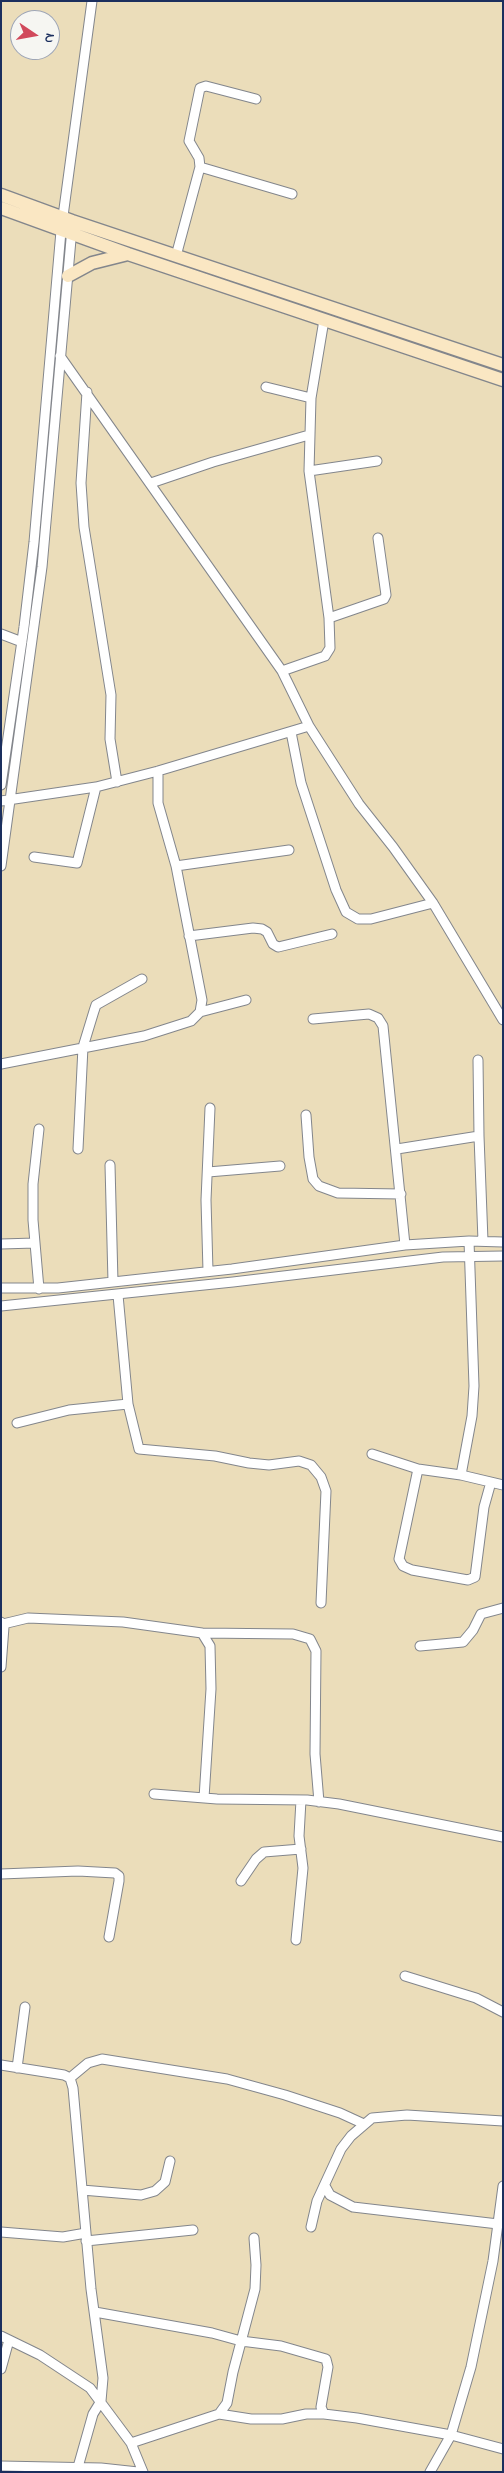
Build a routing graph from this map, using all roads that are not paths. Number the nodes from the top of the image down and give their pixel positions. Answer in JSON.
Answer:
{"nodes":[{"id":1,"x":92,"y":1,"type":"edge"},
{"id":2,"x":256,"y":99,"type":"dead end"},
{"id":3,"x":200,"y":168,"type":"junction"},
{"id":4,"x":292,"y":194,"type":"dead end"},
{"id":5,"x":1,"y":195,"type":"edge"},
{"id":6,"x":1,"y":208,"type":"edge"},
{"id":7,"x":66,"y":222,"type":"junction"},
{"id":8,"x":128,"y":254,"type":"junction"},
{"id":9,"x":176,"y":256,"type":"junction"},
{"id":10,"x":68,"y":276,"type":"junction"},
{"id":11,"x":324,"y":320,"type":"junction"},
{"id":12,"x":60,"y":356,"type":"junction"},
{"id":13,"x":503,"y":365,"type":"edge"},
{"id":14,"x":503,"y":380,"type":"edge"},
{"id":15,"x":266,"y":387,"type":"dead end"},
{"id":16,"x":88,"y":392,"type":"junction"},
{"id":17,"x":311,"y":398,"type":"junction"},
{"id":18,"x":309,"y":435,"type":"junction"},
{"id":19,"x":377,"y":460,"type":"dead end"},
{"id":20,"x":309,"y":471,"type":"junction"},
{"id":21,"x":151,"y":483,"type":"junction"},
{"id":22,"x":378,"y":538,"type":"dead end"},
{"id":23,"x":329,"y":618,"type":"junction"},
{"id":24,"x":1,"y":634,"type":"edge"},
{"id":25,"x":22,"y":642,"type":"junction"},
{"id":26,"x":282,"y":671,"type":"junction"},
{"id":27,"x":309,"y":726,"type":"junction"},
{"id":28,"x":291,"y":732,"type":"junction"},
{"id":29,"x":158,"y":771,"type":"junction"},
{"id":30,"x":117,"y":782,"type":"junction"},
{"id":31,"x":1,"y":785,"type":"edge"},
{"id":32,"x":96,"y":787,"type":"junction"},
{"id":33,"x":6,"y":800,"type":"edge"},
{"id":34,"x":289,"y":850,"type":"dead end"},
{"id":35,"x":34,"y":858,"type":"dead end"},
{"id":36,"x":1,"y":866,"type":"edge"},
{"id":37,"x":176,"y":866,"type":"junction"},
{"id":38,"x":432,"y":903,"type":"junction"},
{"id":39,"x":332,"y":934,"type":"dead end"},
{"id":40,"x":189,"y":936,"type":"junction"},
{"id":41,"x":142,"y":979,"type":"dead end"},
{"id":42,"x":246,"y":1000,"type":"dead end"},
{"id":43,"x":200,"y":1012,"type":"junction"},
{"id":44,"x":313,"y":1018,"type":"dead end"},
{"id":45,"x":503,"y":1020,"type":"edge"},
{"id":46,"x":82,"y":1047,"type":"junction"},
{"id":47,"x":478,"y":1060,"type":"dead end"},
{"id":48,"x":1,"y":1064,"type":"edge"},
{"id":49,"x":210,"y":1108,"type":"dead end"},
{"id":50,"x":306,"y":1115,"type":"dead end"},
{"id":51,"x":39,"y":1129,"type":"dead end"},
{"id":52,"x":479,"y":1136,"type":"junction"},
{"id":53,"x":78,"y":1149,"type":"dead end"},
{"id":54,"x":397,"y":1149,"type":"junction"},
{"id":55,"x":110,"y":1165,"type":"dead end"},
{"id":56,"x":280,"y":1166,"type":"dead end"},
{"id":57,"x":208,"y":1172,"type":"junction"},
{"id":58,"x":401,"y":1194,"type":"junction"},
{"id":59,"x":469,"y":1241,"type":"junction"},
{"id":60,"x":484,"y":1241,"type":"junction"},
{"id":61,"x":503,"y":1242,"type":"edge"},
{"id":62,"x":35,"y":1243,"type":"junction"},
{"id":63,"x":1,"y":1244,"type":"edge"},
{"id":64,"x":405,"y":1245,"type":"junction"},
{"id":65,"x":470,"y":1256,"type":"junction"},
{"id":66,"x":503,"y":1256,"type":"edge"},
{"id":67,"x":208,"y":1271,"type":"junction"},
{"id":68,"x":113,"y":1282,"type":"junction"},
{"id":69,"x":1,"y":1288,"type":"edge"},
{"id":70,"x":39,"y":1289,"type":"junction"},
{"id":71,"x":118,"y":1295,"type":"junction"},
{"id":72,"x":1,"y":1306,"type":"edge"},
{"id":73,"x":128,"y":1404,"type":"junction"},
{"id":74,"x":17,"y":1422,"type":"dead end"},
{"id":75,"x":372,"y":1454,"type":"dead end"},
{"id":76,"x":418,"y":1469,"type":"junction"},
{"id":77,"x":461,"y":1474,"type":"junction"},
{"id":78,"x":491,"y":1482,"type":"junction"},
{"id":79,"x":503,"y":1485,"type":"edge"},
{"id":80,"x":322,"y":1603,"type":"dead end"},
{"id":81,"x":503,"y":1608,"type":"edge"},
{"id":82,"x":2,"y":1623,"type":"edge"},
{"id":83,"x":202,"y":1633,"type":"junction"},
{"id":84,"x":420,"y":1646,"type":"dead end"},
{"id":85,"x":1,"y":1667,"type":"edge"},
{"id":86,"x":154,"y":1794,"type":"dead end"},
{"id":87,"x":204,"y":1798,"type":"junction"},
{"id":88,"x":301,"y":1800,"type":"junction"},
{"id":89,"x":319,"y":1802,"type":"junction"},
{"id":90,"x":503,"y":1837,"type":"edge"},
{"id":91,"x":301,"y":1849,"type":"junction"},
{"id":92,"x":1,"y":1874,"type":"edge"},
{"id":93,"x":241,"y":1881,"type":"dead end"},
{"id":94,"x":109,"y":1937,"type":"dead end"},
{"id":95,"x":296,"y":1940,"type":"dead end"},
{"id":96,"x":405,"y":1976,"type":"dead end"},
{"id":97,"x":25,"y":2007,"type":"dead end"},
{"id":98,"x":503,"y":2012,"type":"edge"},
{"id":99,"x":1,"y":2065,"type":"edge"},
{"id":100,"x":18,"y":2068,"type":"junction"},
{"id":101,"x":70,"y":2078,"type":"junction"},
{"id":102,"x":503,"y":2121,"type":"edge"},
{"id":103,"x":364,"y":2124,"type":"junction"},
{"id":104,"x":170,"y":2162,"type":"dead end"},
{"id":105,"x":325,"y":2186,"type":"junction"},
{"id":106,"x":503,"y":2186,"type":"edge"},
{"id":107,"x":82,"y":2190,"type":"junction"},
{"id":108,"x":498,"y":2224,"type":"junction"},
{"id":109,"x":311,"y":2227,"type":"dead end"},
{"id":110,"x":193,"y":2230,"type":"dead end"},
{"id":111,"x":1,"y":2232,"type":"edge"},
{"id":112,"x":86,"y":2237,"type":"junction"},
{"id":113,"x":254,"y":2238,"type":"dead end"},
{"id":114,"x":95,"y":2312,"type":"junction"},
{"id":115,"x":5,"y":2338,"type":"edge"},
{"id":116,"x":241,"y":2341,"type":"junction"},
{"id":117,"x":1,"y":2369,"type":"edge"},
{"id":118,"x":102,"y":2401,"type":"junction"},
{"id":119,"x":219,"y":2414,"type":"junction"},
{"id":120,"x":324,"y":2414,"type":"junction"},
{"id":121,"x":451,"y":2435,"type":"junction"},
{"id":122,"x":131,"y":2443,"type":"junction"},
{"id":123,"x":503,"y":2449,"type":"edge"},
{"id":124,"x":1,"y":2466,"type":"edge"},
{"id":125,"x":78,"y":2467,"type":"junction"},
{"id":126,"x":138,"y":2472,"type":"edge"},
{"id":127,"x":143,"y":2472,"type":"edge"},
{"id":128,"x":430,"y":2472,"type":"edge"}],
"edges":[{"from":1,"to":7,"type":"street"},
{"from":2,"to":3,"type":"street"},
{"from":3,"to":4,"type":"street"},
{"from":3,"to":9,"type":"street"},
{"from":5,"to":7,"type":"main road"},
{"from":6,"to":7,"type":"main road"},
{"from":7,"to":8,"type":"main road"},
{"from":7,"to":9,"type":"main road"},
{"from":7,"to":10,"type":"street"},
{"from":7,"to":25,"type":"street"},
{"from":8,"to":10,"type":"main road"},
{"from":8,"to":11,"type":"main road"},
{"from":9,"to":13,"type":"main road"},
{"from":10,"to":12,"type":"street"},
{"from":11,"to":14,"type":"main road"},
{"from":11,"to":17,"type":"street"},
{"from":12,"to":16,"type":"street"},
{"from":12,"to":33,"type":"street"},
{"from":15,"to":17,"type":"street"},
{"from":16,"to":21,"type":"street"},
{"from":16,"to":30,"type":"street"},
{"from":17,"to":18,"type":"street"},
{"from":18,"to":20,"type":"street"},
{"from":18,"to":21,"type":"street"},
{"from":19,"to":20,"type":"street"},
{"from":20,"to":23,"type":"street"},
{"from":21,"to":26,"type":"street"},
{"from":22,"to":23,"type":"street"},
{"from":23,"to":26,"type":"street"},
{"from":24,"to":25,"type":"street"},
{"from":25,"to":31,"type":"street"},
{"from":26,"to":27,"type":"street"},
{"from":27,"to":28,"type":"street"},
{"from":27,"to":38,"type":"street"},
{"from":28,"to":29,"type":"street"},
{"from":28,"to":38,"type":"street"},
{"from":29,"to":30,"type":"street"},
{"from":29,"to":37,"type":"street"},
{"from":30,"to":32,"type":"street"},
{"from":32,"to":33,"type":"street"},
{"from":32,"to":35,"type":"street"},
{"from":33,"to":36,"type":"street"},
{"from":34,"to":37,"type":"street"},
{"from":37,"to":40,"type":"street"},
{"from":38,"to":45,"type":"street"},
{"from":39,"to":40,"type":"street"},
{"from":40,"to":43,"type":"street"},
{"from":41,"to":46,"type":"street"},
{"from":42,"to":43,"type":"street"},
{"from":43,"to":46,"type":"street"},
{"from":44,"to":54,"type":"street"},
{"from":46,"to":48,"type":"street"},
{"from":46,"to":53,"type":"street"},
{"from":47,"to":52,"type":"street"},
{"from":49,"to":57,"type":"street"},
{"from":50,"to":58,"type":"street"},
{"from":51,"to":62,"type":"street"},
{"from":52,"to":54,"type":"street"},
{"from":52,"to":60,"type":"street"},
{"from":54,"to":58,"type":"street"},
{"from":55,"to":68,"type":"street"},
{"from":56,"to":57,"type":"street"},
{"from":57,"to":67,"type":"street"},
{"from":58,"to":64,"type":"street"},
{"from":59,"to":60,"type":"street"},
{"from":59,"to":64,"type":"street"},
{"from":59,"to":65,"type":"street"},
{"from":60,"to":61,"type":"street"},
{"from":62,"to":63,"type":"street"},
{"from":62,"to":70,"type":"street"},
{"from":64,"to":67,"type":"street"},
{"from":65,"to":66,"type":"street"},
{"from":65,"to":71,"type":"street"},
{"from":65,"to":77,"type":"street"},
{"from":67,"to":68,"type":"street"},
{"from":68,"to":70,"type":"street"},
{"from":69,"to":70,"type":"street"},
{"from":71,"to":72,"type":"street"},
{"from":71,"to":73,"type":"street"},
{"from":73,"to":74,"type":"street"},
{"from":73,"to":80,"type":"street"},
{"from":75,"to":76,"type":"street"},
{"from":76,"to":77,"type":"street"},
{"from":76,"to":78,"type":"street"},
{"from":77,"to":78,"type":"street"},
{"from":78,"to":79,"type":"street"},
{"from":81,"to":84,"type":"street"},
{"from":82,"to":83,"type":"street"},
{"from":82,"to":85,"type":"street"},
{"from":83,"to":87,"type":"street"},
{"from":83,"to":89,"type":"street"},
{"from":86,"to":87,"type":"street"},
{"from":87,"to":88,"type":"street"},
{"from":88,"to":89,"type":"street"},
{"from":88,"to":91,"type":"street"},
{"from":89,"to":90,"type":"street"},
{"from":91,"to":93,"type":"street"},
{"from":91,"to":95,"type":"street"},
{"from":92,"to":94,"type":"street"},
{"from":96,"to":98,"type":"street"},
{"from":97,"to":100,"type":"street"},
{"from":99,"to":100,"type":"street"},
{"from":100,"to":101,"type":"street"},
{"from":101,"to":103,"type":"street"},
{"from":101,"to":107,"type":"street"},
{"from":102,"to":103,"type":"street"},
{"from":103,"to":105,"type":"street"},
{"from":104,"to":107,"type":"street"},
{"from":105,"to":108,"type":"street"},
{"from":105,"to":109,"type":"street"},
{"from":106,"to":108,"type":"street"},
{"from":107,"to":112,"type":"street"},
{"from":108,"to":121,"type":"street"},
{"from":110,"to":112,"type":"street"},
{"from":111,"to":112,"type":"street"},
{"from":112,"to":114,"type":"street"},
{"from":113,"to":116,"type":"street"},
{"from":114,"to":116,"type":"street"},
{"from":114,"to":118,"type":"street"},
{"from":115,"to":117,"type":"street"},
{"from":115,"to":118,"type":"street"},
{"from":116,"to":119,"type":"street"},
{"from":116,"to":120,"type":"street"},
{"from":118,"to":122,"type":"street"},
{"from":118,"to":125,"type":"street"},
{"from":119,"to":120,"type":"street"},
{"from":119,"to":122,"type":"street"},
{"from":120,"to":121,"type":"street"},
{"from":121,"to":123,"type":"street"},
{"from":121,"to":128,"type":"street"},
{"from":122,"to":127,"type":"street"},
{"from":124,"to":125,"type":"street"},
{"from":125,"to":126,"type":"street"}]}
